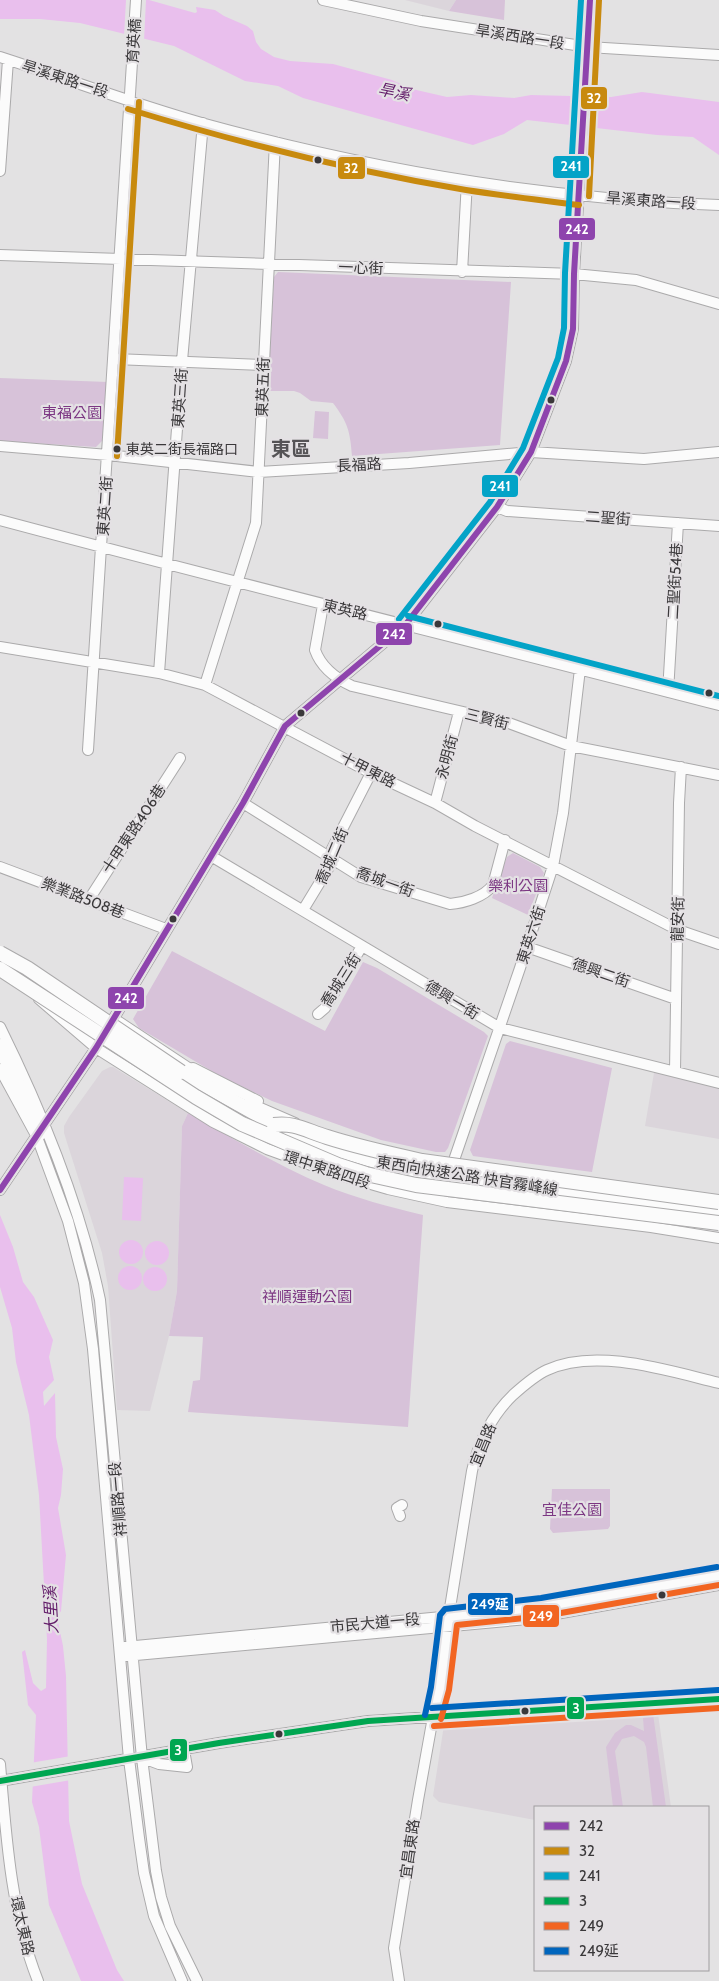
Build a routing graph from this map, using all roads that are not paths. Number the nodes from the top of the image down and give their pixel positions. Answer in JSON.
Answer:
{"nodes":[{"id":1,"x":136,"y":0,"type":"edge"},
{"id":2,"x":323,"y":0,"type":"edge"},
{"id":3,"x":590,"y":0,"type":"edge"},
{"id":4,"x":588,"y":47,"type":"junction"},
{"id":5,"x":719,"y":55,"type":"edge"},
{"id":6,"x":4,"y":59,"type":"edge"},
{"id":7,"x":132,"y":82,"type":"joint"},
{"id":8,"x":130,"y":101,"type":"junction"},
{"id":9,"x":203,"y":123,"type":"junction"},
{"id":10,"x":275,"y":142,"type":"junction"},
{"id":11,"x":0,"y":172,"type":"edge"},
{"id":12,"x":467,"y":181,"type":"junction"},
{"id":13,"x":580,"y":196,"type":"junction"},
{"id":14,"x":719,"y":205,"type":"edge"},
{"id":15,"x":0,"y":256,"type":"edge"},
{"id":16,"x":121,"y":259,"type":"junction"},
{"id":17,"x":192,"y":262,"type":"junction"},
{"id":18,"x":269,"y":265,"type":"junction"},
{"id":19,"x":462,"y":272,"type":"junction"},
{"id":20,"x":574,"y":274,"type":"junction"},
{"id":21,"x":719,"y":304,"type":"edge"},
{"id":22,"x":115,"y":359,"type":"junction"},
{"id":23,"x":182,"y":361,"type":"junction"},
{"id":24,"x":263,"y":365,"type":"junction"},
{"id":25,"x":0,"y":446,"type":"edge"},
{"id":26,"x":531,"y":452,"type":"junction"},
{"id":27,"x":719,"y":452,"type":"edge"},
{"id":28,"x":108,"y":455,"type":"junction"},
{"id":29,"x":175,"y":462,"type":"junction"},
{"id":30,"x":259,"y":472,"type":"junction"},
{"id":31,"x":497,"y":507,"type":"junction"},
{"id":32,"x":0,"y":520,"type":"edge"},
{"id":33,"x":678,"y":523,"type":"junction"},
{"id":34,"x":719,"y":526,"type":"edge"},
{"id":35,"x":103,"y":548,"type":"junction"},
{"id":36,"x":168,"y":564,"type":"junction"},
{"id":37,"x":237,"y":581,"type":"junction"},
{"id":38,"x":323,"y":605,"type":"junction"},
{"id":39,"x":406,"y":624,"type":"junction"},
{"id":40,"x":0,"y":647,"type":"edge"},
{"id":41,"x":95,"y":663,"type":"junction"},
{"id":42,"x":580,"y":669,"type":"junction"},
{"id":43,"x":159,"y":673,"type":"junction"},
{"id":44,"x":339,"y":680,"type":"junction"},
{"id":45,"x":205,"y":685,"type":"junction"},
{"id":46,"x":668,"y":692,"type":"junction"},
{"id":47,"x":719,"y":705,"type":"edge"},
{"id":48,"x":459,"y":712,"type":"junction"},
{"id":49,"x":285,"y":726,"type":"junction"},
{"id":50,"x":571,"y":746,"type":"junction"},
{"id":51,"x":88,"y":750,"type":"dead end"},
{"id":52,"x":180,"y":758,"type":"dead end"},
{"id":53,"x":681,"y":767,"type":"junction"},
{"id":54,"x":371,"y":773,"type":"junction"},
{"id":55,"x":719,"y":775,"type":"edge"},
{"id":56,"x":243,"y":802,"type":"junction"},
{"id":57,"x":435,"y":803,"type":"junction"},
{"id":58,"x":505,"y":840,"type":"junction"},
{"id":59,"x":211,"y":856,"type":"junction"},
{"id":60,"x":334,"y":859,"type":"junction"},
{"id":61,"x":553,"y":866,"type":"junction"},
{"id":62,"x":0,"y":867,"type":"edge"},
{"id":63,"x":88,"y":901,"type":"junction"},
{"id":64,"x":303,"y":910,"type":"junction"},
{"id":65,"x":166,"y":929,"type":"junction"},
{"id":66,"x":678,"y":930,"type":"junction"},
{"id":67,"x":719,"y":944,"type":"edge"},
{"id":68,"x":362,"y":946,"type":"junction"},
{"id":69,"x":0,"y":947,"type":"edge"},
{"id":70,"x":527,"y":947,"type":"junction"},
{"id":71,"x":0,"y":953,"type":"edge"},
{"id":72,"x":0,"y":969,"type":"edge"},
{"id":73,"x":676,"y":999,"type":"junction"},
{"id":74,"x":318,"y":1014,"type":"dead end"},
{"id":75,"x":114,"y":1018,"type":"junction"},
{"id":76,"x":0,"y":1027,"type":"edge"},
{"id":77,"x":500,"y":1028,"type":"junction"},
{"id":78,"x":0,"y":1046,"type":"edge"},
{"id":79,"x":96,"y":1048,"type":"junction"},
{"id":80,"x":169,"y":1055,"type":"junction"},
{"id":81,"x":0,"y":1069,"type":"edge"},
{"id":82,"x":675,"y":1072,"type":"junction"},
{"id":83,"x":719,"y":1083,"type":"edge"},
{"id":84,"x":274,"y":1125,"type":"junction"},
{"id":85,"x":38,"y":1135,"type":"junction"},
{"id":86,"x":453,"y":1163,"type":"junction"},
{"id":87,"x":0,"y":1190,"type":"edge"},
{"id":88,"x":719,"y":1198,"type":"edge"},
{"id":89,"x":719,"y":1204,"type":"edge"},
{"id":90,"x":719,"y":1211,"type":"edge"},
{"id":91,"x":719,"y":1223,"type":"edge"},
{"id":92,"x":719,"y":1238,"type":"edge"},
{"id":93,"x":719,"y":1383,"type":"edge"},
{"id":94,"x":719,"y":1576,"type":"edge"},
{"id":95,"x":719,"y":1585,"type":"edge"},
{"id":96,"x":449,"y":1621,"type":"junction"},
{"id":97,"x":132,"y":1651,"type":"junction"},
{"id":98,"x":119,"y":1652,"type":"junction"},
{"id":99,"x":719,"y":1699,"type":"edge"},
{"id":100,"x":433,"y":1717,"type":"junction"},
{"id":101,"x":184,"y":1750,"type":"junction"},
{"id":102,"x":142,"y":1758,"type":"junction"},
{"id":103,"x":129,"y":1759,"type":"junction"},
{"id":104,"x":0,"y":1764,"type":"edge"},
{"id":105,"x":1,"y":1780,"type":"edge"},
{"id":106,"x":38,"y":1981,"type":"edge"},
{"id":107,"x":182,"y":1981,"type":"edge"},
{"id":108,"x":197,"y":1981,"type":"edge"},
{"id":109,"x":399,"y":1981,"type":"edge"}],
"edges":[{"from":1,"to":7,"type":"street","name":"育英橋"},
{"from":2,"to":4,"type":"street","name":"旱溪西路一段"},
{"from":3,"to":4,"type":"street"},
{"from":4,"to":5,"type":"street","name":"旱溪西路一段"},
{"from":4,"to":13,"type":"street"},
{"from":6,"to":8,"type":"street","name":"旱溪東路一段"},
{"from":6,"to":11,"type":"street"},
{"from":7,"to":8,"type":"street","name":"東英二街"},
{"from":8,"to":9,"type":"street","name":"旱溪東路一段"},
{"from":8,"to":16,"type":"street","name":"東英二街"},
{"from":9,"to":10,"type":"street","name":"旱溪東路一段"},
{"from":9,"to":17,"type":"street","name":"東英三街"},
{"from":10,"to":12,"type":"street","name":"旱溪東路一段"},
{"from":10,"to":18,"type":"street","name":"東英五街"},
{"from":12,"to":13,"type":"street","name":"旱溪東路一段"},
{"from":12,"to":19,"type":"street"},
{"from":13,"to":14,"type":"street","name":"旱溪東路一段"},
{"from":13,"to":20,"type":"street"},
{"from":15,"to":16,"type":"street","name":"一心街"},
{"from":16,"to":17,"type":"street","name":"一心街"},
{"from":16,"to":22,"type":"street","name":"東英二街"},
{"from":17,"to":18,"type":"street","name":"一心街"},
{"from":17,"to":23,"type":"street","name":"東英三街"},
{"from":18,"to":19,"type":"street","name":"一心街"},
{"from":18,"to":24,"type":"street","name":"東英五街"},
{"from":19,"to":20,"type":"street","name":"一心街"},
{"from":20,"to":21,"type":"street","name":"一心街"},
{"from":20,"to":26,"type":"street"},
{"from":22,"to":23,"type":"street"},
{"from":22,"to":28,"type":"street","name":"東英二街"},
{"from":23,"to":24,"type":"street"},
{"from":23,"to":29,"type":"street","name":"東英三街"},
{"from":24,"to":30,"type":"street","name":"東英五街"},
{"from":25,"to":28,"type":"street","name":"長福路"},
{"from":26,"to":27,"type":"street","name":"長福路"},
{"from":26,"to":30,"type":"street","name":"長福路"},
{"from":26,"to":31,"type":"street"},
{"from":28,"to":29,"type":"street","name":"長福路"},
{"from":28,"to":35,"type":"street","name":"東英二街"},
{"from":29,"to":30,"type":"street","name":"長福路"},
{"from":29,"to":36,"type":"street","name":"東英三街"},
{"from":30,"to":37,"type":"street","name":"東英五街"},
{"from":31,"to":33,"type":"street","name":"二聖街"},
{"from":31,"to":39,"type":"street"},
{"from":32,"to":35,"type":"street","name":"東英路"},
{"from":33,"to":34,"type":"street","name":"二聖街"},
{"from":33,"to":46,"type":"street","name":"二聖街54巷"},
{"from":35,"to":36,"type":"street","name":"東英路"},
{"from":35,"to":41,"type":"street","name":"東英二街"},
{"from":36,"to":37,"type":"street","name":"東英路"},
{"from":36,"to":43,"type":"street","name":"東英三街"},
{"from":37,"to":38,"type":"street","name":"東英路"},
{"from":37,"to":45,"type":"street","name":"東英五街"},
{"from":38,"to":39,"type":"street","name":"東英路"},
{"from":38,"to":44,"type":"street","name":"三賢街"},
{"from":39,"to":42,"type":"street","name":"東英路"},
{"from":39,"to":44,"type":"street"},
{"from":40,"to":41,"type":"street","name":"十甲東路"},
{"from":41,"to":43,"type":"street","name":"十甲東路"},
{"from":41,"to":51,"type":"street","name":"東英二街"},
{"from":42,"to":46,"type":"street","name":"東英路"},
{"from":42,"to":50,"type":"street","name":"東英六街"},
{"from":43,"to":45,"type":"street","name":"十甲東路"},
{"from":44,"to":48,"type":"street","name":"三賢街"},
{"from":44,"to":49,"type":"street"},
{"from":45,"to":49,"type":"street","name":"十甲東路"},
{"from":46,"to":47,"type":"street","name":"東英路"},
{"from":48,"to":50,"type":"street","name":"三賢街"},
{"from":48,"to":57,"type":"street","name":"永明街"},
{"from":49,"to":54,"type":"street","name":"十甲東路"},
{"from":49,"to":56,"type":"street"},
{"from":50,"to":53,"type":"street","name":"三賢街"},
{"from":50,"to":61,"type":"street","name":"東英六街"},
{"from":52,"to":63,"type":"street","name":"十甲東路406巷"},
{"from":53,"to":55,"type":"street","name":"三賢街"},
{"from":53,"to":66,"type":"street","name":"龍安街"},
{"from":54,"to":57,"type":"street","name":"十甲東路"},
{"from":54,"to":60,"type":"street","name":"喬城二街"},
{"from":56,"to":59,"type":"street"},
{"from":56,"to":60,"type":"street","name":"喬城一街"},
{"from":57,"to":58,"type":"street","name":"十甲東路"},
{"from":58,"to":60,"type":"street","name":"喬城一街"},
{"from":58,"to":61,"type":"street","name":"十甲東路"},
{"from":59,"to":64,"type":"street","name":"德興一街"},
{"from":59,"to":65,"type":"street"},
{"from":60,"to":64,"type":"street","name":"喬城二街"},
{"from":61,"to":66,"type":"street","name":"十甲東路"},
{"from":61,"to":70,"type":"street","name":"東英六街"},
{"from":62,"to":63,"type":"street","name":"樂業路508巷"},
{"from":63,"to":65,"type":"street","name":"樂業路508巷"},
{"from":64,"to":68,"type":"street","name":"德興一街"},
{"from":65,"to":75,"type":"street"},
{"from":66,"to":67,"type":"street","name":"十甲東路"},
{"from":66,"to":73,"type":"street","name":"龍安街"},
{"from":68,"to":74,"type":"street","name":"喬城三街"},
{"from":68,"to":77,"type":"street","name":"德興一街"},
{"from":69,"to":75,"type":"street","name":"環中東路四段"},
{"from":70,"to":73,"type":"street","name":"德興二街"},
{"from":70,"to":77,"type":"street","name":"東英六街"},
{"from":71,"to":79,"type":"street","name":"環中東路四段"},
{"from":71,"to":84,"type":"highway","name":"東西向快速公路 快官霧峰線","bridge":true},
{"from":72,"to":91,"type":"highway","name":"東西向快速公路 快官霧峰線","bridge":true},
{"from":73,"to":82,"type":"street","name":"龍安街"},
{"from":75,"to":79,"type":"street"},
{"from":75,"to":80,"type":"street","name":"環中東路四段"},
{"from":76,"to":85,"type":"street","name":"祥順路一段"},
{"from":77,"to":82,"type":"street","name":"德興一街"},
{"from":77,"to":86,"type":"street","name":"東英六街"},
{"from":78,"to":85,"type":"highway"},
{"from":79,"to":85,"type":"street"},
{"from":79,"to":92,"type":"street","name":"環中東路四段"},
{"from":80,"to":86,"type":"street","name":"環中東路四段"},
{"from":80,"to":89,"type":"street","name":"環中東路四段"},
{"from":81,"to":85,"type":"street","name":"祥順路一段"},
{"from":82,"to":83,"type":"street","name":"德興一街"},
{"from":84,"to":89,"type":"highway","bridge":true},
{"from":84,"to":90,"type":"highway","name":"東西向快速公路 快官霧峰線"},
{"from":85,"to":87,"type":"street"},
{"from":85,"to":97,"type":"street","name":"祥順路一段"},
{"from":85,"to":98,"type":"street","name":"祥順路一段"},
{"from":86,"to":88,"type":"street","name":"環中東路四段"},
{"from":93,"to":96,"type":"street","name":"宜昌路"},
{"from":94,"to":96,"type":"street","name":"市民大道一段"},
{"from":95,"to":96,"type":"street","name":"市民大道一段"},
{"from":96,"to":97,"type":"street","name":"市民大道一段"},
{"from":96,"to":100,"type":"street","name":"宜昌路"},
{"from":97,"to":98,"type":"street","name":"市民大道一段"},
{"from":97,"to":102,"type":"street","name":"祥順路一段"},
{"from":98,"to":103,"type":"street","name":"祥順路一段"},
{"from":99,"to":100,"type":"street"},
{"from":100,"to":101,"type":"street"},
{"from":100,"to":109,"type":"street","name":"宜昌東路"},
{"from":101,"to":102,"type":"street"},
{"from":101,"to":102,"type":"street"},
{"from":102,"to":103,"type":"street"},
{"from":102,"to":108,"type":"street","name":"祥順路一段"},
{"from":103,"to":105,"type":"street"},
{"from":103,"to":107,"type":"street","name":"祥順路一段"},
{"from":104,"to":105,"type":"street","name":"環太東路"},
{"from":105,"to":106,"type":"street","name":"環太東路"}]}
